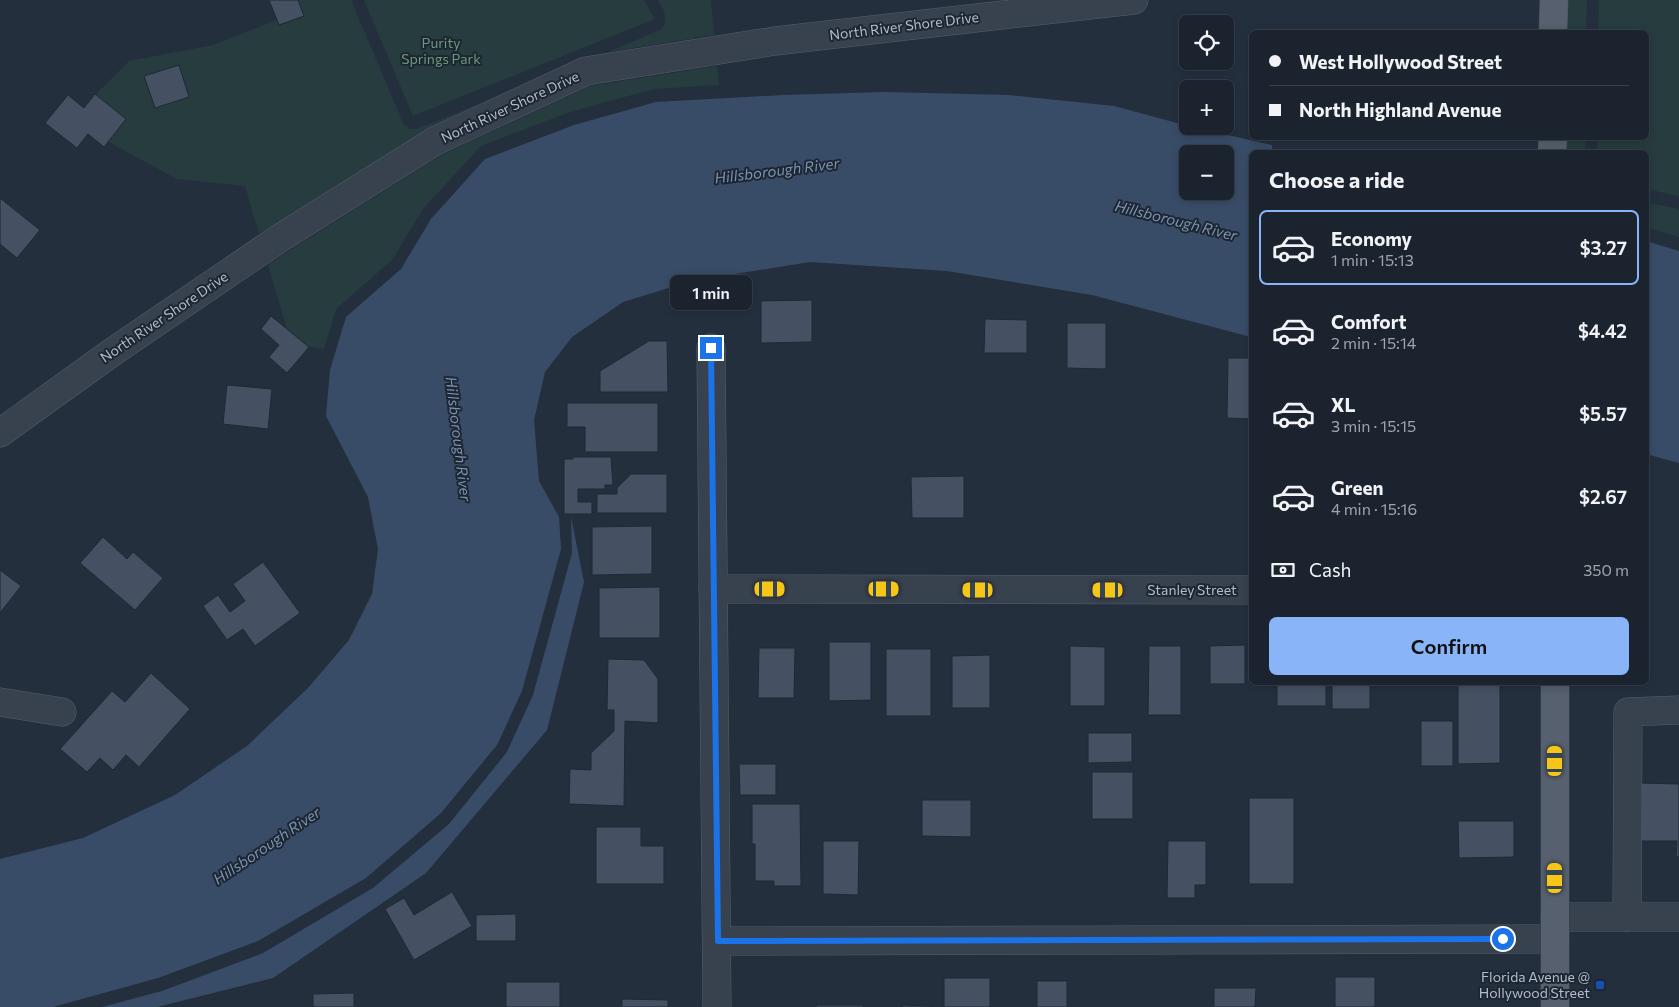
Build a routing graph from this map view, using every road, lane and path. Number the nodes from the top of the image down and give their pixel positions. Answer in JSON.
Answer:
{"nodes":[{"id":1,"x":1134,"y":0,"type":"edge"},
{"id":2,"x":1554,"y":0,"type":"edge"},
{"id":3,"x":1553,"y":30,"type":"edge"},
{"id":4,"x":711,"y":348,"type":"dead end"},
{"id":5,"x":0,"y":433,"type":"edge"},
{"id":6,"x":713,"y":589,"type":"junction"},
{"id":7,"x":1249,"y":590,"type":"edge"},
{"id":8,"x":1555,"y":685,"type":"edge"},
{"id":9,"x":0,"y":702,"type":"edge"},
{"id":10,"x":1679,"y":710,"type":"edge"},
{"id":11,"x":62,"y":712,"type":"dead end"},
{"id":12,"x":1627,"y":917,"type":"junction"},
{"id":13,"x":1679,"y":917,"type":"edge"},
{"id":14,"x":1555,"y":928,"type":"junction"},
{"id":15,"x":718,"y":941,"type":"junction"},
{"id":16,"x":717,"y":1007,"type":"edge"},
{"id":17,"x":1555,"y":1007,"type":"edge"}],
"edges":[{"from":1,"to":5,"type":"street","name":"North River Shore Drive"},
{"from":2,"to":3,"type":"main road"},
{"from":4,"to":6,"type":"street"},
{"from":6,"to":7,"type":"street","name":"Stanley Street"},
{"from":6,"to":15,"type":"street"},
{"from":8,"to":14,"type":"main road"},
{"from":9,"to":11,"type":"street"},
{"from":10,"to":12,"type":"street"},
{"from":12,"to":13,"type":"street"},
{"from":12,"to":14,"type":"street"},
{"from":14,"to":15,"type":"street"},
{"from":14,"to":17,"type":"main road"},
{"from":15,"to":16,"type":"street"}]}
